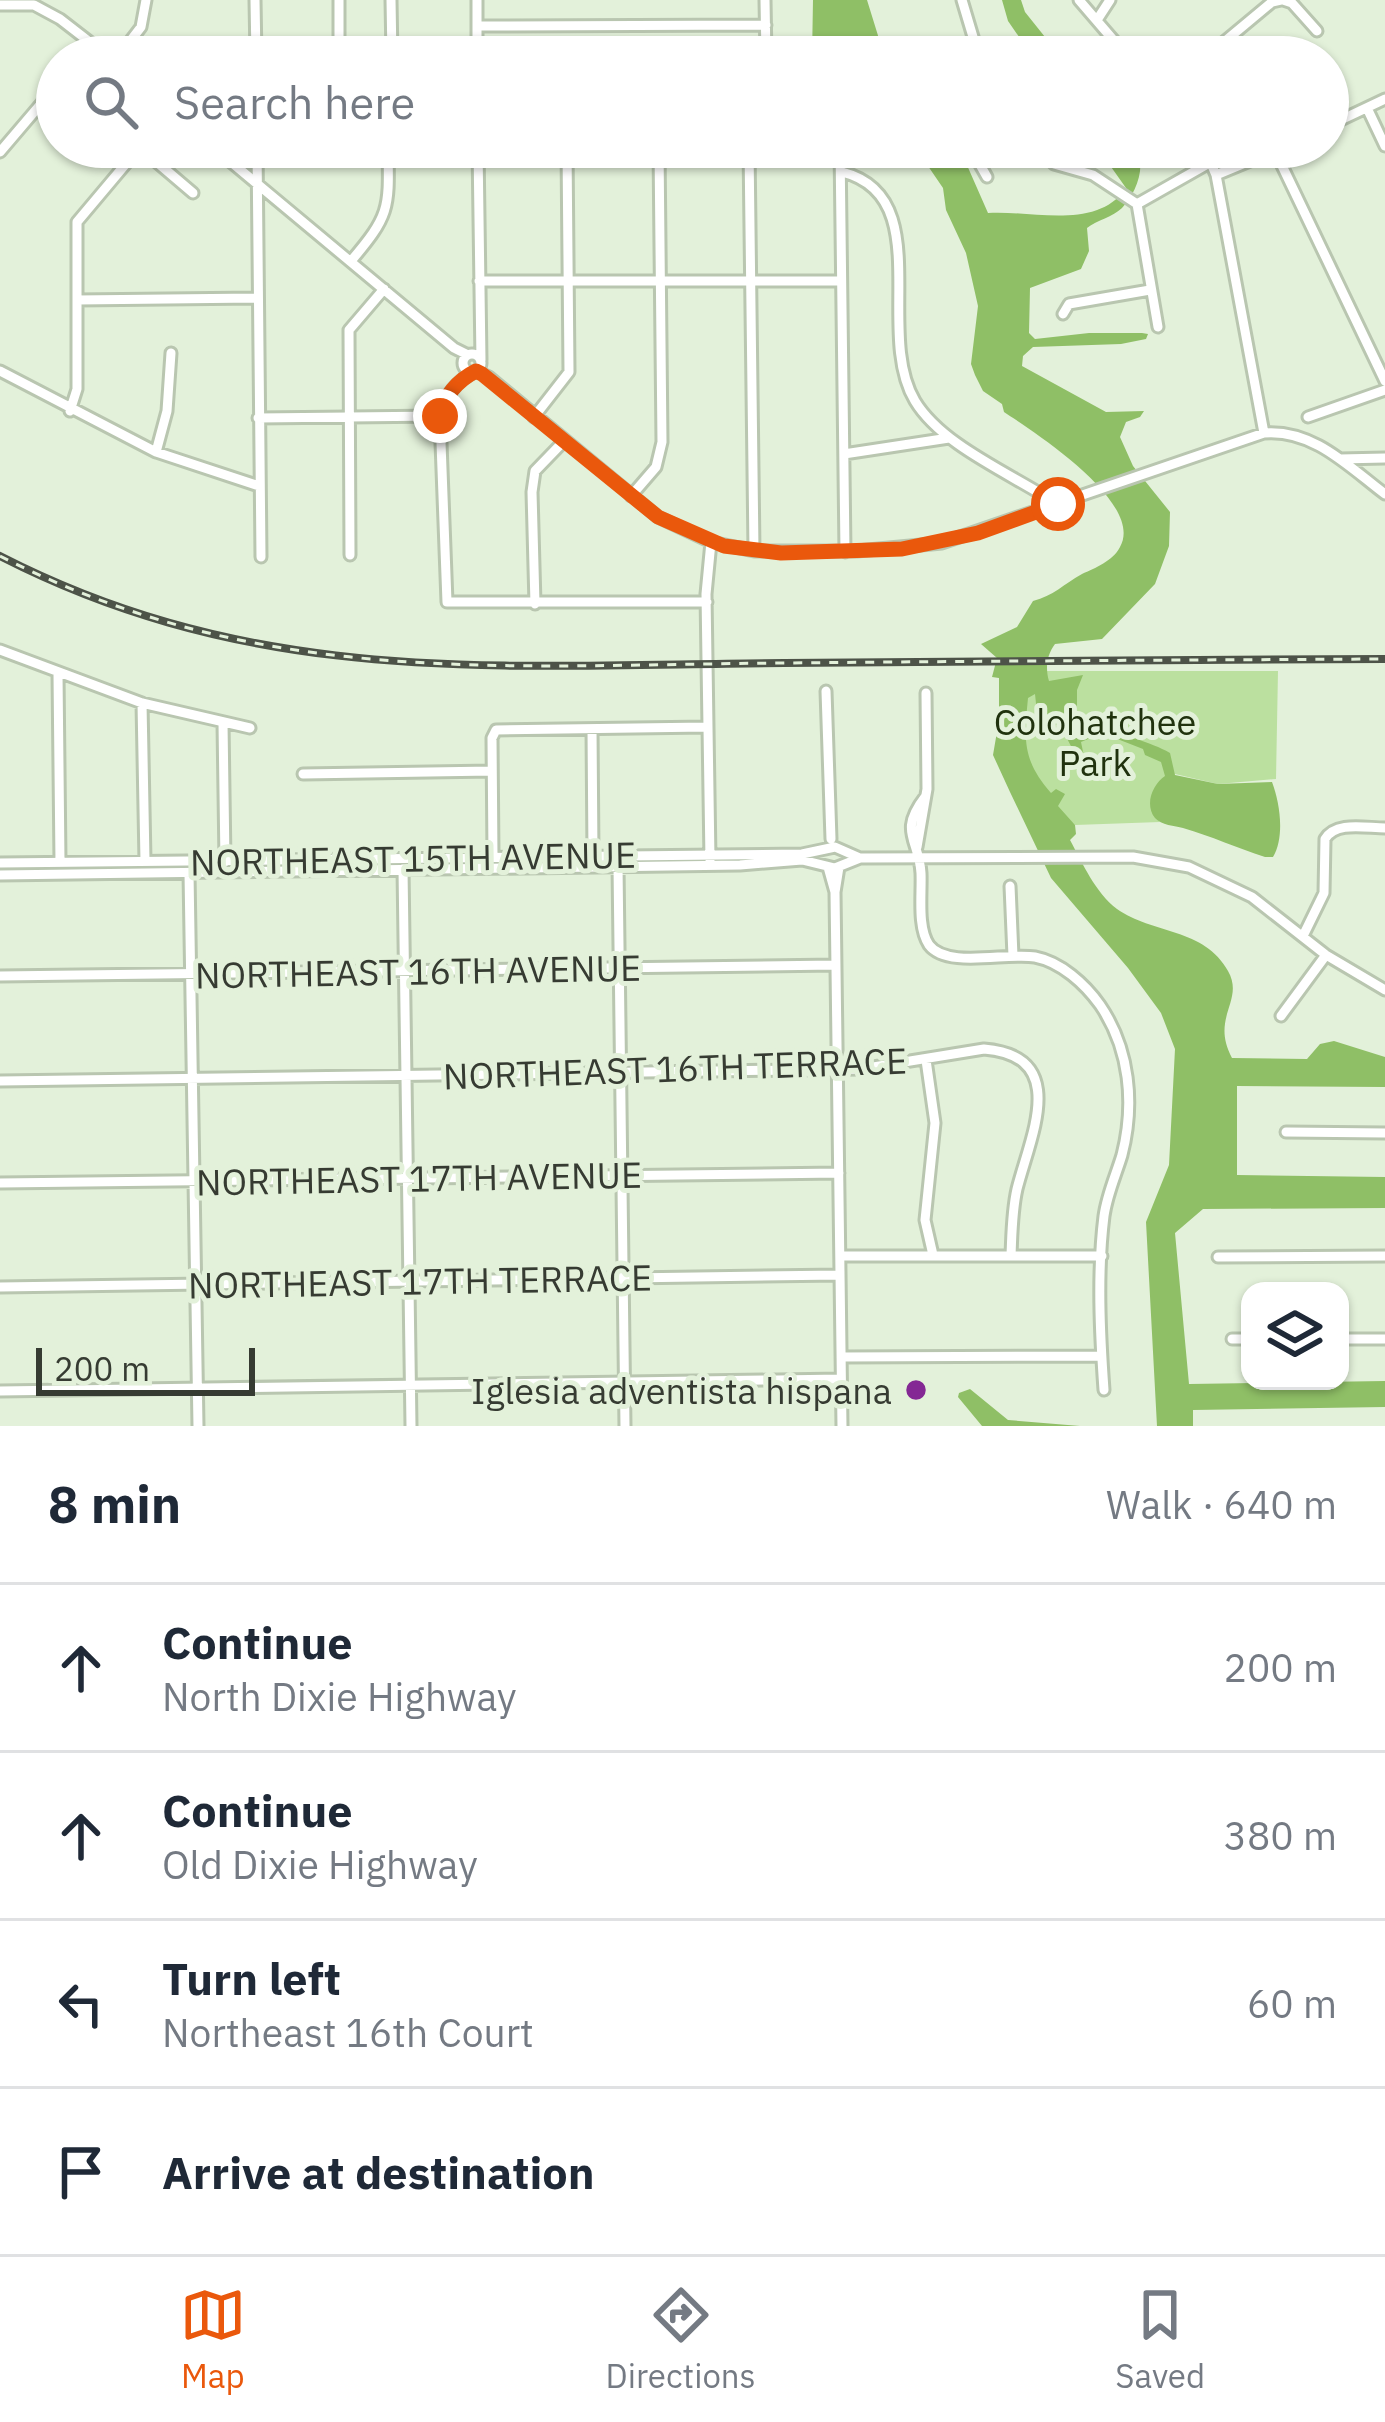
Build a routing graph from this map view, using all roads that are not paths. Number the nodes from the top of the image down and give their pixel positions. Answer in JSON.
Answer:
{"nodes":[{"id":1,"x":146,"y":0,"type":"edge"},
{"id":2,"x":255,"y":0,"type":"edge"},
{"id":3,"x":339,"y":0,"type":"edge"},
{"id":4,"x":391,"y":0,"type":"edge"},
{"id":5,"x":477,"y":0,"type":"edge"},
{"id":6,"x":765,"y":0,"type":"edge"},
{"id":7,"x":962,"y":0,"type":"edge"},
{"id":8,"x":1079,"y":0,"type":"edge"},
{"id":9,"x":1110,"y":0,"type":"edge"},
{"id":10,"x":1282,"y":0,"type":"edge"},
{"id":11,"x":34,"y":2,"type":"edge"},
{"id":12,"x":0,"y":5,"type":"edge"},
{"id":13,"x":1096,"y":20,"type":"junction"},
{"id":14,"x":477,"y":26,"type":"junction"},
{"id":15,"x":766,"y":26,"type":"junction"},
{"id":16,"x":1318,"y":32,"type":"dead end"},
{"id":17,"x":81,"y":36,"type":"edge"},
{"id":18,"x":134,"y":36,"type":"edge"},
{"id":19,"x":256,"y":36,"type":"edge"},
{"id":20,"x":339,"y":36,"type":"edge"},
{"id":21,"x":392,"y":36,"type":"edge"},
{"id":22,"x":477,"y":36,"type":"edge"},
{"id":23,"x":766,"y":36,"type":"edge"},
{"id":24,"x":973,"y":36,"type":"edge"},
{"id":25,"x":1110,"y":36,"type":"edge"},
{"id":26,"x":1231,"y":36,"type":"edge"},
{"id":27,"x":1385,"y":99,"type":"edge"},
{"id":28,"x":1367,"y":108,"type":"junction"},
{"id":29,"x":36,"y":110,"type":"edge"},
{"id":30,"x":1349,"y":116,"type":"edge"},
{"id":31,"x":1385,"y":146,"type":"edge"},
{"id":32,"x":0,"y":152,"type":"edge"},
{"id":33,"x":122,"y":168,"type":"edge"},
{"id":34,"x":165,"y":168,"type":"edge"},
{"id":35,"x":239,"y":168,"type":"edge"},
{"id":36,"x":258,"y":168,"type":"edge"},
{"id":37,"x":388,"y":168,"type":"edge"},
{"id":38,"x":478,"y":168,"type":"edge"},
{"id":39,"x":567,"y":168,"type":"edge"},
{"id":40,"x":659,"y":168,"type":"edge"},
{"id":41,"x":748,"y":168,"type":"edge"},
{"id":42,"x":842,"y":168,"type":"edge"},
{"id":43,"x":982,"y":168,"type":"edge"},
{"id":44,"x":1065,"y":168,"type":"edge"},
{"id":45,"x":1199,"y":168,"type":"edge"},
{"id":46,"x":1213,"y":168,"type":"edge"},
{"id":47,"x":1233,"y":168,"type":"edge"},
{"id":48,"x":1289,"y":168,"type":"edge"},
{"id":49,"x":842,"y":172,"type":"junction"},
{"id":50,"x":1216,"y":175,"type":"junction"},
{"id":51,"x":987,"y":177,"type":"dead end"},
{"id":52,"x":258,"y":183,"type":"junction"},
{"id":53,"x":194,"y":193,"type":"dead end"},
{"id":54,"x":1136,"y":204,"type":"junction"},
{"id":55,"x":351,"y":261,"type":"junction"},
{"id":56,"x":751,"y":280,"type":"junction"},
{"id":57,"x":479,"y":281,"type":"junction"},
{"id":58,"x":569,"y":281,"type":"junction"},
{"id":59,"x":659,"y":281,"type":"junction"},
{"id":60,"x":841,"y":281,"type":"junction"},
{"id":61,"x":384,"y":289,"type":"junction"},
{"id":62,"x":1150,"y":290,"type":"junction"},
{"id":63,"x":258,"y":298,"type":"junction"},
{"id":64,"x":76,"y":300,"type":"junction"},
{"id":65,"x":1063,"y":314,"type":"dead end"},
{"id":66,"x":1158,"y":327,"type":"dead end"},
{"id":67,"x":171,"y":353,"type":"dead end"},
{"id":68,"x":473,"y":363,"type":"junction"},
{"id":69,"x":0,"y":371,"type":"edge"},
{"id":70,"x":1385,"y":380,"type":"edge"},
{"id":71,"x":1385,"y":390,"type":"edge"},
{"id":72,"x":70,"y":411,"type":"junction"},
{"id":73,"x":440,"y":416,"type":"junction"},
{"id":74,"x":534,"y":417,"type":"junction"},
{"id":75,"x":1308,"y":417,"type":"dead end"},
{"id":76,"x":258,"y":418,"type":"junction"},
{"id":77,"x":349,"y":418,"type":"junction"},
{"id":78,"x":1264,"y":433,"type":"junction"},
{"id":79,"x":949,"y":438,"type":"junction"},
{"id":80,"x":563,"y":442,"type":"junction"},
{"id":81,"x":156,"y":452,"type":"junction"},
{"id":82,"x":844,"y":454,"type":"junction"},
{"id":83,"x":1385,"y":458,"type":"edge"},
{"id":84,"x":1340,"y":459,"type":"junction"},
{"id":85,"x":260,"y":486,"type":"junction"},
{"id":86,"x":1385,"y":494,"type":"edge"},
{"id":87,"x":631,"y":496,"type":"junction"},
{"id":88,"x":1058,"y":504,"type":"junction"},
{"id":89,"x":711,"y":542,"type":"junction"},
{"id":90,"x":754,"y":551,"type":"junction"},
{"id":91,"x":845,"y":552,"type":"junction"},
{"id":92,"x":350,"y":555,"type":"dead end"},
{"id":93,"x":261,"y":556,"type":"dead end"},
{"id":94,"x":706,"y":602,"type":"junction"},
{"id":95,"x":535,"y":604,"type":"junction"},
{"id":96,"x":0,"y":650,"type":"edge"},
{"id":97,"x":58,"y":674,"type":"junction"},
{"id":98,"x":826,"y":692,"type":"dead end"},
{"id":99,"x":926,"y":693,"type":"dead end"},
{"id":100,"x":142,"y":703,"type":"junction"},
{"id":101,"x":223,"y":723,"type":"junction"},
{"id":102,"x":707,"y":727,"type":"junction"},
{"id":103,"x":250,"y":728,"type":"dead end"},
{"id":104,"x":592,"y":729,"type":"junction"},
{"id":105,"x":492,"y":771,"type":"junction"},
{"id":106,"x":303,"y":773,"type":"dead end"},
{"id":107,"x":1385,"y":828,"type":"edge"},
{"id":108,"x":833,"y":847,"type":"junction"},
{"id":109,"x":918,"y":852,"type":"junction"},
{"id":110,"x":593,"y":855,"type":"junction"},
{"id":111,"x":493,"y":856,"type":"junction"},
{"id":112,"x":860,"y":858,"type":"junction"},
{"id":113,"x":710,"y":860,"type":"junction"},
{"id":114,"x":145,"y":861,"type":"junction"},
{"id":115,"x":60,"y":862,"type":"junction"},
{"id":116,"x":0,"y":863,"type":"edge"},
{"id":117,"x":403,"y":864,"type":"junction"},
{"id":118,"x":225,"y":866,"type":"junction"},
{"id":119,"x":618,"y":866,"type":"junction"},
{"id":120,"x":833,"y":866,"type":"junction"},
{"id":121,"x":189,"y":872,"type":"junction"},
{"id":122,"x":0,"y":875,"type":"edge"},
{"id":123,"x":1010,"y":886,"type":"dead end"},
{"id":124,"x":1303,"y":936,"type":"junction"},
{"id":125,"x":1326,"y":955,"type":"junction"},
{"id":126,"x":1012,"y":956,"type":"junction"},
{"id":127,"x":836,"y":965,"type":"junction"},
{"id":128,"x":620,"y":968,"type":"junction"},
{"id":129,"x":405,"y":971,"type":"junction"},
{"id":130,"x":190,"y":975,"type":"junction"},
{"id":131,"x":0,"y":976,"type":"edge"},
{"id":132,"x":1385,"y":990,"type":"edge"},
{"id":133,"x":1281,"y":1016,"type":"dead end"},
{"id":134,"x":926,"y":1060,"type":"junction"},
{"id":135,"x":837,"y":1069,"type":"junction"},
{"id":136,"x":621,"y":1071,"type":"junction"},
{"id":137,"x":193,"y":1077,"type":"junction"},
{"id":138,"x":406,"y":1077,"type":"junction"},
{"id":139,"x":0,"y":1081,"type":"edge"},
{"id":140,"x":1286,"y":1132,"type":"dead end"},
{"id":141,"x":1385,"y":1133,"type":"edge"},
{"id":142,"x":839,"y":1173,"type":"junction"},
{"id":143,"x":621,"y":1175,"type":"junction"},
{"id":144,"x":408,"y":1180,"type":"junction"},
{"id":145,"x":195,"y":1181,"type":"junction"},
{"id":146,"x":0,"y":1183,"type":"edge"},
{"id":147,"x":933,"y":1255,"type":"junction"},
{"id":148,"x":1011,"y":1255,"type":"junction"},
{"id":149,"x":840,"y":1256,"type":"junction"},
{"id":150,"x":1102,"y":1256,"type":"junction"},
{"id":151,"x":1385,"y":1256,"type":"edge"},
{"id":152,"x":1218,"y":1257,"type":"dead end"},
{"id":153,"x":840,"y":1275,"type":"junction"},
{"id":154,"x":624,"y":1278,"type":"junction"},
{"id":155,"x":409,"y":1283,"type":"junction"},
{"id":156,"x":196,"y":1284,"type":"junction"},
{"id":157,"x":0,"y":1287,"type":"edge"},
{"id":158,"x":1349,"y":1339,"type":"edge"},
{"id":159,"x":1385,"y":1339,"type":"edge"},
{"id":160,"x":1232,"y":1340,"type":"dead end"},
{"id":161,"x":1241,"y":1340,"type":"edge"},
{"id":162,"x":1102,"y":1356,"type":"junction"},
{"id":163,"x":841,"y":1357,"type":"junction"},
{"id":164,"x":841,"y":1379,"type":"junction"},
{"id":165,"x":625,"y":1383,"type":"junction"},
{"id":166,"x":198,"y":1388,"type":"junction"},
{"id":167,"x":411,"y":1388,"type":"junction"},
{"id":168,"x":1104,"y":1390,"type":"dead end"},
{"id":169,"x":0,"y":1391,"type":"edge"},
{"id":170,"x":198,"y":1426,"type":"edge"},
{"id":171,"x":411,"y":1426,"type":"edge"},
{"id":172,"x":625,"y":1426,"type":"edge"},
{"id":173,"x":842,"y":1426,"type":"edge"}],
"edges":[{"from":1,"to":18,"type":"street"},
{"from":2,"to":19,"type":"street"},
{"from":3,"to":20,"type":"street"},
{"from":4,"to":21,"type":"street"},
{"from":5,"to":14,"type":"street"},
{"from":6,"to":15,"type":"street"},
{"from":7,"to":24,"type":"street"},
{"from":8,"to":13,"type":"street"},
{"from":9,"to":13,"type":"street"},
{"from":10,"to":16,"type":"street"},
{"from":10,"to":26,"type":"street"},
{"from":11,"to":12,"type":"street"},
{"from":11,"to":17,"type":"street"},
{"from":13,"to":25,"type":"street"},
{"from":14,"to":15,"type":"street"},
{"from":14,"to":22,"type":"street"},
{"from":15,"to":23,"type":"street"},
{"from":27,"to":28,"type":"street"},
{"from":28,"to":30,"type":"street"},
{"from":28,"to":31,"type":"street"},
{"from":29,"to":32,"type":"street"},
{"from":33,"to":64,"type":"street"},
{"from":34,"to":53,"type":"street"},
{"from":35,"to":52,"type":"street"},
{"from":36,"to":52,"type":"street"},
{"from":37,"to":55,"type":"street"},
{"from":38,"to":57,"type":"street"},
{"from":39,"to":58,"type":"street"},
{"from":40,"to":59,"type":"street"},
{"from":41,"to":56,"type":"street"},
{"from":42,"to":49,"type":"street"},
{"from":43,"to":51,"type":"street"},
{"from":44,"to":54,"type":"street"},
{"from":45,"to":54,"type":"street"},
{"from":46,"to":50,"type":"street"},
{"from":47,"to":50,"type":"street"},
{"from":48,"to":70,"type":"street"},
{"from":49,"to":60,"type":"street"},
{"from":49,"to":79,"type":"street"},
{"from":50,"to":78,"type":"street"},
{"from":52,"to":55,"type":"street"},
{"from":52,"to":63,"type":"street"},
{"from":54,"to":62,"type":"street"},
{"from":55,"to":61,"type":"street"},
{"from":56,"to":59,"type":"street"},
{"from":56,"to":60,"type":"street"},
{"from":56,"to":90,"type":"street"},
{"from":57,"to":58,"type":"street"},
{"from":57,"to":68,"type":"street"},
{"from":58,"to":59,"type":"street"},
{"from":58,"to":74,"type":"street"},
{"from":59,"to":87,"type":"street"},
{"from":60,"to":82,"type":"street"},
{"from":61,"to":68,"type":"street"},
{"from":61,"to":77,"type":"street"},
{"from":62,"to":65,"type":"street"},
{"from":62,"to":66,"type":"street"},
{"from":63,"to":64,"type":"street"},
{"from":63,"to":76,"type":"street"},
{"from":64,"to":72,"type":"street"},
{"from":67,"to":81,"type":"street"},
{"from":68,"to":73,"type":"street"},
{"from":68,"to":74,"type":"street"},
{"from":69,"to":72,"type":"street"},
{"from":71,"to":75,"type":"street"},
{"from":72,"to":81,"type":"street"},
{"from":73,"to":77,"type":"street"},
{"from":73,"to":95,"type":"street"},
{"from":74,"to":80,"type":"street"},
{"from":76,"to":77,"type":"street"},
{"from":76,"to":85,"type":"street"},
{"from":77,"to":92,"type":"street"},
{"from":78,"to":84,"type":"street"},
{"from":78,"to":88,"type":"street"},
{"from":79,"to":82,"type":"street"},
{"from":79,"to":88,"type":"street"},
{"from":80,"to":87,"type":"street"},
{"from":80,"to":95,"type":"street"},
{"from":81,"to":85,"type":"street"},
{"from":82,"to":91,"type":"street"},
{"from":83,"to":84,"type":"street"},
{"from":84,"to":86,"type":"street"},
{"from":85,"to":93,"type":"street"},
{"from":87,"to":89,"type":"street"},
{"from":88,"to":91,"type":"street"},
{"from":89,"to":90,"type":"street"},
{"from":89,"to":94,"type":"street"},
{"from":90,"to":91,"type":"street"},
{"from":94,"to":95,"type":"street"},
{"from":94,"to":102,"type":"street"},
{"from":96,"to":97,"type":"street"},
{"from":97,"to":100,"type":"street"},
{"from":97,"to":115,"type":"street"},
{"from":98,"to":108,"type":"street"},
{"from":99,"to":109,"type":"street"},
{"from":100,"to":101,"type":"street"},
{"from":100,"to":114,"type":"street"},
{"from":101,"to":103,"type":"street"},
{"from":101,"to":118,"type":"street"},
{"from":102,"to":104,"type":"street"},
{"from":102,"to":113,"type":"street"},
{"from":104,"to":105,"type":"street"},
{"from":104,"to":110,"type":"street"},
{"from":105,"to":106,"type":"street"},
{"from":105,"to":111,"type":"street"},
{"from":107,"to":124,"type":"street"},
{"from":108,"to":112,"type":"street","name":"NORTHEAST 15TH AVENUE"},
{"from":108,"to":113,"type":"street","name":"NORTHEAST 15TH AVENUE"},
{"from":108,"to":120,"type":"street"},
{"from":108,"to":120,"type":"street"},
{"from":109,"to":112,"type":"street","name":"NORTHEAST 15TH AVENUE"},
{"from":109,"to":124,"type":"street","name":"NORTHEAST 15TH AVENUE"},
{"from":109,"to":126,"type":"street"},
{"from":110,"to":111,"type":"street","name":"NORTHEAST 15TH AVENUE"},
{"from":110,"to":113,"type":"street","name":"NORTHEAST 15TH AVENUE"},
{"from":111,"to":117,"type":"street","name":"NORTHEAST 15TH AVENUE"},
{"from":112,"to":120,"type":"street","name":"NORTHEAST 15TH AVENUE"},
{"from":113,"to":119,"type":"street","name":"NORTHEAST 15TH AVENUE"},
{"from":113,"to":120,"type":"street","name":"NORTHEAST 15TH AVENUE"},
{"from":114,"to":115,"type":"street","name":"NORTHEAST 15TH AVENUE"},
{"from":114,"to":118,"type":"street","name":"NORTHEAST 15TH AVENUE"},
{"from":115,"to":116,"type":"street","name":"NORTHEAST 15TH AVENUE"},
{"from":117,"to":118,"type":"street","name":"NORTHEAST 15TH AVENUE"},
{"from":117,"to":119,"type":"street","name":"NORTHEAST 15TH AVENUE"},
{"from":117,"to":129,"type":"street"},
{"from":118,"to":121,"type":"street","name":"NORTHEAST 15TH AVENUE"},
{"from":119,"to":128,"type":"street"},
{"from":120,"to":127,"type":"street"},
{"from":121,"to":122,"type":"street","name":"NORTHEAST 15TH AVENUE"},
{"from":121,"to":130,"type":"street"},
{"from":123,"to":126,"type":"street"},
{"from":124,"to":125,"type":"street","name":"NORTHEAST 15TH AVENUE"},
{"from":125,"to":132,"type":"street","name":"NORTHEAST 15TH AVENUE"},
{"from":125,"to":133,"type":"street"},
{"from":126,"to":150,"type":"street"},
{"from":127,"to":128,"type":"street","name":"NORTHEAST 16TH AVENUE"},
{"from":127,"to":135,"type":"street"},
{"from":128,"to":129,"type":"street","name":"NORTHEAST 16TH AVENUE"},
{"from":128,"to":136,"type":"street"},
{"from":129,"to":130,"type":"street","name":"NORTHEAST 16TH AVENUE"},
{"from":129,"to":138,"type":"street"},
{"from":130,"to":131,"type":"street","name":"NORTHEAST 16TH AVENUE"},
{"from":130,"to":137,"type":"street"},
{"from":134,"to":135,"type":"street","name":"NORTHEAST 16TH TERRACE"},
{"from":134,"to":147,"type":"street"},
{"from":134,"to":148,"type":"street","name":"NORTHEAST 16TH TERRACE"},
{"from":135,"to":136,"type":"street","name":"NORTHEAST 16TH TERRACE"},
{"from":135,"to":142,"type":"street"},
{"from":136,"to":138,"type":"street","name":"NORTHEAST 16TH TERRACE"},
{"from":136,"to":143,"type":"street"},
{"from":137,"to":138,"type":"street","name":"NORTHEAST 16TH TERRACE"},
{"from":137,"to":139,"type":"street","name":"NORTHEAST 16TH TERRACE"},
{"from":137,"to":145,"type":"street"},
{"from":138,"to":144,"type":"street"},
{"from":140,"to":141,"type":"street"},
{"from":142,"to":143,"type":"street","name":"NORTHEAST 17TH AVENUE"},
{"from":142,"to":149,"type":"street"},
{"from":143,"to":144,"type":"street","name":"NORTHEAST 17TH AVENUE"},
{"from":143,"to":154,"type":"street"},
{"from":144,"to":145,"type":"street","name":"NORTHEAST 17TH AVENUE"},
{"from":144,"to":155,"type":"street"},
{"from":145,"to":146,"type":"street","name":"NORTHEAST 17TH AVENUE"},
{"from":145,"to":156,"type":"street"},
{"from":147,"to":148,"type":"street"},
{"from":147,"to":149,"type":"street"},
{"from":148,"to":150,"type":"street"},
{"from":149,"to":153,"type":"street"},
{"from":150,"to":162,"type":"street"},
{"from":151,"to":152,"type":"street"},
{"from":153,"to":154,"type":"street","name":"NORTHEAST 17TH TERRACE"},
{"from":153,"to":163,"type":"street"},
{"from":154,"to":155,"type":"street","name":"NORTHEAST 17TH TERRACE"},
{"from":154,"to":165,"type":"street"},
{"from":155,"to":156,"type":"street","name":"NORTHEAST 17TH TERRACE"},
{"from":155,"to":167,"type":"street"},
{"from":156,"to":157,"type":"street","name":"NORTHEAST 17TH TERRACE"},
{"from":156,"to":166,"type":"street"},
{"from":158,"to":159,"type":"street"},
{"from":160,"to":161,"type":"street"},
{"from":162,"to":163,"type":"street"},
{"from":162,"to":168,"type":"street"},
{"from":163,"to":164,"type":"street"},
{"from":164,"to":165,"type":"street"},
{"from":164,"to":173,"type":"street"},
{"from":165,"to":167,"type":"street"},
{"from":165,"to":172,"type":"street"},
{"from":166,"to":167,"type":"street"},
{"from":166,"to":169,"type":"street"},
{"from":166,"to":170,"type":"street"},
{"from":167,"to":171,"type":"street"}]}
